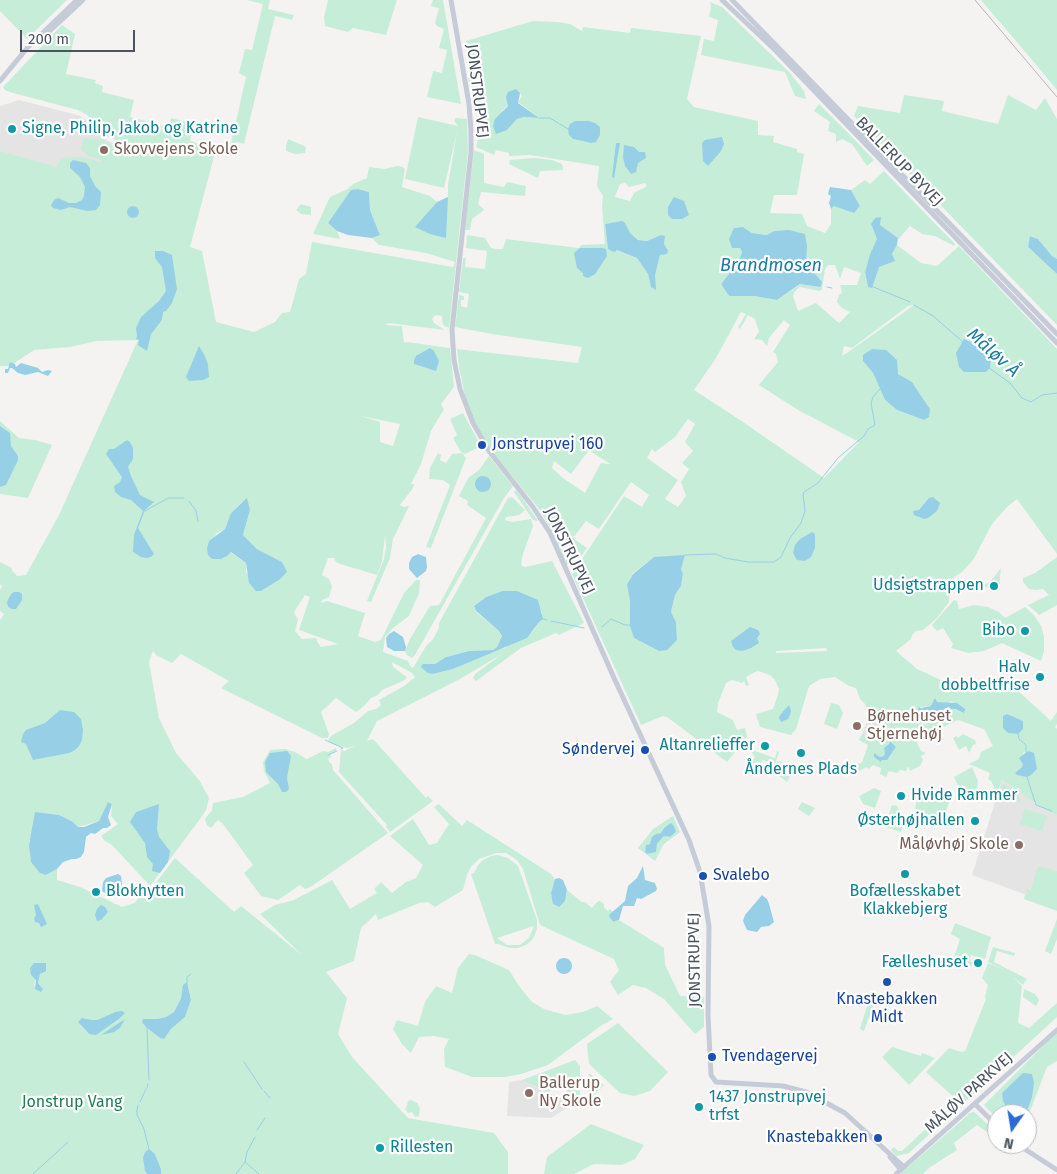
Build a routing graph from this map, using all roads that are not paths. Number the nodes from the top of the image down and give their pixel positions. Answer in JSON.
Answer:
{"nodes":[{"id":1,"x":77,"y":0,"type":"edge"},
{"id":2,"x":83,"y":0,"type":"edge"},
{"id":3,"x":451,"y":0,"type":"edge"},
{"id":4,"x":722,"y":0,"type":"edge"},
{"id":5,"x":732,"y":0,"type":"edge"},
{"id":6,"x":9,"y":69,"type":"junction"},
{"id":7,"x":0,"y":81,"type":"edge"},
{"id":8,"x":1057,"y":334,"type":"edge"},
{"id":9,"x":1057,"y":343,"type":"edge"},
{"id":10,"x":1057,"y":1030,"type":"edge"},
{"id":11,"x":975,"y":1104,"type":"junction"},
{"id":12,"x":987,"y":1116,"type":"edge"},
{"id":13,"x":1031,"y":1154,"type":"edge"},
{"id":14,"x":900,"y":1170,"type":"edge"},
{"id":15,"x":1057,"y":1170,"type":"edge"}],
"edges":[{"from":1,"to":6,"type":"street"},
{"from":2,"to":6,"type":"street"},
{"from":3,"to":14,"type":"street","name":"JONSTRUPVEJ"},
{"from":4,"to":9,"type":"street","name":"BALLERUP BYVEJ"},
{"from":5,"to":8,"type":"street","name":"BALLERUP BYVEJ"},
{"from":6,"to":7,"type":"street"},
{"from":10,"to":11,"type":"street","name":"MÅLØV PARKVEJ"},
{"from":11,"to":12,"type":"street"},
{"from":11,"to":14,"type":"street","name":"MÅLØV PARKVEJ"},
{"from":13,"to":15,"type":"street"}]}
